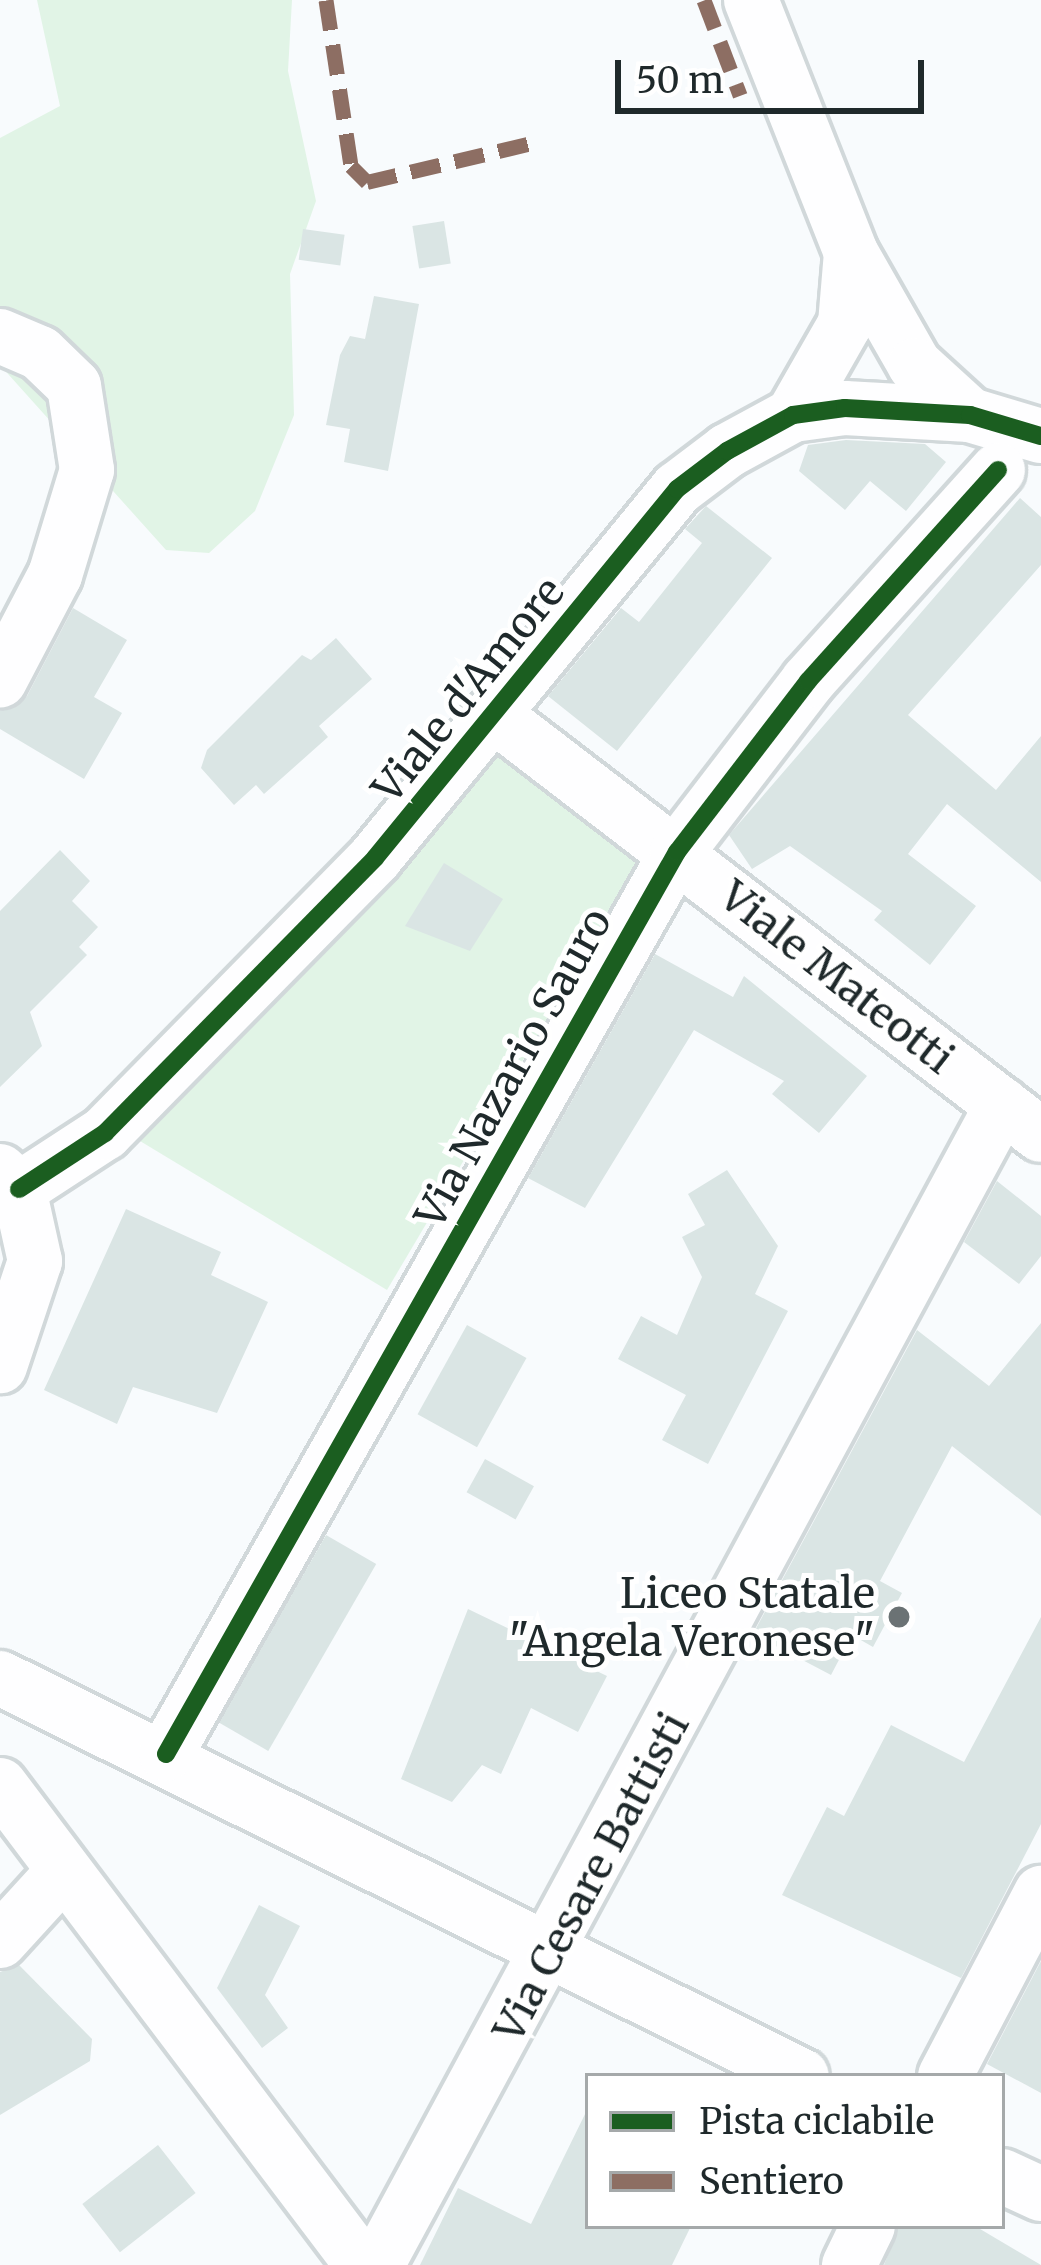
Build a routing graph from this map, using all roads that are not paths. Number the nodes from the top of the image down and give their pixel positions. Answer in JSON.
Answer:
{"nodes":[{"id":1,"x":751,"y":0,"type":"edge"},
{"id":2,"x":851,"y":254,"type":"junction"},
{"id":3,"x":0,"y":336,"type":"edge"},
{"id":4,"x":793,"y":415,"type":"junction"},
{"id":5,"x":970,"y":416,"type":"junction"},
{"id":6,"x":1041,"y":436,"type":"edge"},
{"id":7,"x":998,"y":470,"type":"dead end"},
{"id":8,"x":0,"y":680,"type":"edge"},
{"id":9,"x":500,"y":719,"type":"junction"},
{"id":10,"x":677,"y":853,"type":"junction"},
{"id":11,"x":1022,"y":1120,"type":"edge"},
{"id":12,"x":10,"y":1180,"type":"edge"},
{"id":13,"x":0,"y":1366,"type":"edge"},
{"id":14,"x":0,"y":1678,"type":"edge"},
{"id":15,"x":166,"y":1754,"type":"junction"},
{"id":16,"x":0,"y":1785,"type":"edge"},
{"id":17,"x":63,"y":1872,"type":"junction"},
{"id":18,"x":1041,"y":1893,"type":"edge"},
{"id":19,"x":0,"y":1941,"type":"edge"},
{"id":20,"x":553,"y":1947,"type":"junction"},
{"id":21,"x":796,"y":2073,"type":"edge"},
{"id":22,"x":947,"y":2073,"type":"edge"},
{"id":23,"x":1005,"y":2177,"type":"edge"},
{"id":24,"x":1041,"y":2194,"type":"edge"},
{"id":25,"x":867,"y":2229,"type":"edge"},
{"id":26,"x":362,"y":2265,"type":"edge"},
{"id":27,"x":377,"y":2265,"type":"edge"},
{"id":28,"x":849,"y":2265,"type":"edge"}],
"edges":[{"from":1,"to":2,"type":"street"},
{"from":2,"to":4,"type":"street"},
{"from":2,"to":5,"type":"street"},
{"from":3,"to":8,"type":"street"},
{"from":4,"to":5,"type":"street","name":"Viale d'Amore"},
{"from":4,"to":9,"type":"street","name":"Viale d'Amore"},
{"from":5,"to":6,"type":"street","name":"Viale d'Amore"},
{"from":7,"to":10,"type":"street","name":"Via Nazario Sauro"},
{"from":9,"to":10,"type":"street","name":"Viale Mateotti"},
{"from":9,"to":12,"type":"street","name":"Viale d'Amore"},
{"from":10,"to":11,"type":"street","name":"Viale Mateotti"},
{"from":10,"to":15,"type":"street","name":"Via Nazario Sauro"},
{"from":11,"to":20,"type":"street","name":"Via Cesare Battisti"},
{"from":12,"to":13,"type":"street"},
{"from":14,"to":15,"type":"street"},
{"from":15,"to":20,"type":"street"},
{"from":16,"to":17,"type":"street"},
{"from":17,"to":19,"type":"street"},
{"from":17,"to":26,"type":"street"},
{"from":18,"to":22,"type":"street"},
{"from":20,"to":21,"type":"street"},
{"from":20,"to":27,"type":"street","name":"Via Cesare Battisti"},
{"from":23,"to":24,"type":"street"},
{"from":25,"to":28,"type":"street"}]}
